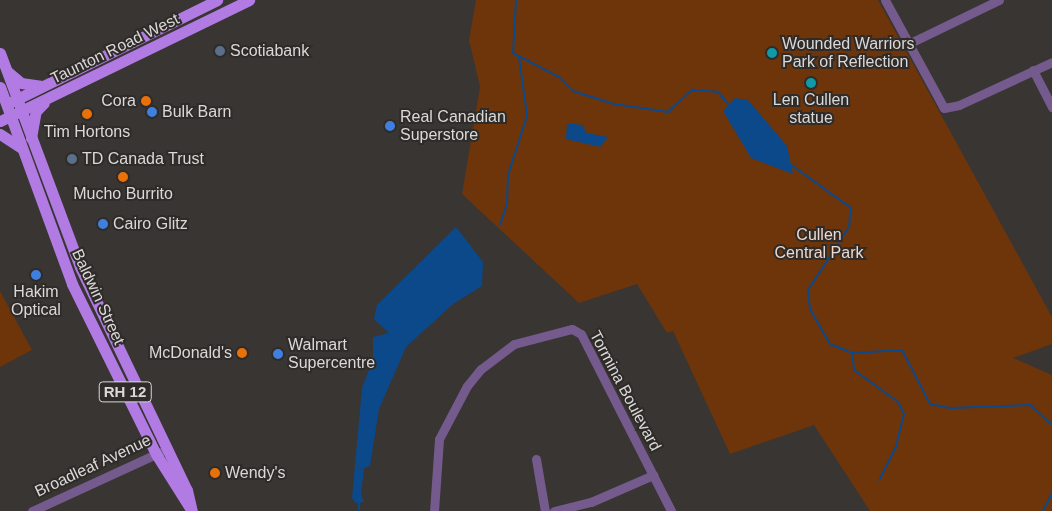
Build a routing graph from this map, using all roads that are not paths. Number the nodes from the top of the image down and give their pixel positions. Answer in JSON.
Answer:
{"nodes":[{"id":1,"x":216,"y":0,"type":"edge"},
{"id":2,"x":249,"y":0,"type":"edge"},
{"id":3,"x":886,"y":0,"type":"edge"},
{"id":4,"x":999,"y":0,"type":"edge"},
{"id":5,"x":233,"y":4,"type":"edge"},
{"id":6,"x":908,"y":44,"type":"junction"},
{"id":7,"x":0,"y":53,"type":"edge"},
{"id":8,"x":1052,"y":62,"type":"edge"},
{"id":9,"x":6,"y":70,"type":"junction"},
{"id":10,"x":1033,"y":70,"type":"junction"},
{"id":11,"x":42,"y":86,"type":"junction"},
{"id":12,"x":0,"y":87,"type":"edge"},
{"id":13,"x":16,"y":99,"type":"junction"},
{"id":14,"x":48,"y":100,"type":"junction"},
{"id":15,"x":3,"y":106,"type":"edge"},
{"id":16,"x":1052,"y":107,"type":"edge"},
{"id":17,"x":21,"y":112,"type":"junction"},
{"id":18,"x":5,"y":119,"type":"edge"},
{"id":19,"x":0,"y":134,"type":"edge"},
{"id":20,"x":26,"y":146,"type":"junction"},
{"id":21,"x":167,"y":449,"type":"junction"},
{"id":22,"x":156,"y":454,"type":"junction"},
{"id":23,"x":536,"y":459,"type":"dead end"},
{"id":24,"x":653,"y":475,"type":"junction"},
{"id":25,"x":192,"y":510,"type":"edge"},
{"id":26,"x":32,"y":511,"type":"edge"},
{"id":27,"x":434,"y":511,"type":"edge"},
{"id":28,"x":545,"y":511,"type":"edge"},
{"id":29,"x":554,"y":511,"type":"edge"},
{"id":30,"x":671,"y":511,"type":"edge"}],
"edges":[{"from":1,"to":11,"type":"main road","name":"Taunton Road West"},
{"from":2,"to":5,"type":"main road","name":"Taunton Road West"},
{"from":3,"to":6,"type":"street"},
{"from":4,"to":6,"type":"street"},
{"from":5,"to":14,"type":"main road","name":"Taunton Road West"},
{"from":6,"to":10,"type":"street"},
{"from":7,"to":9,"type":"main road","number":"RH 12"},
{"from":8,"to":10,"type":"street"},
{"from":9,"to":11,"type":"main road"},
{"from":9,"to":13,"type":"main road","number":"RH 12"},
{"from":10,"to":16,"type":"street"},
{"from":11,"to":13,"type":"main road","name":"Taunton Road West"},
{"from":12,"to":15,"type":"main road","name":"Baldwin Street","number":"RH 12"},
{"from":13,"to":15,"type":"main road","name":"Taunton Road West"},
{"from":13,"to":17,"type":"main road","name":"Baldwin Street","number":"RH 12"},
{"from":14,"to":17,"type":"main road","name":"Taunton Road West"},
{"from":14,"to":20,"type":"main road"},
{"from":15,"to":18,"type":"main road","name":"Baldwin Street","number":"RH 12"},
{"from":17,"to":18,"type":"main road","name":"Taunton Road West"},
{"from":17,"to":20,"type":"main road","name":"Baldwin Street","number":"RH 12"},
{"from":18,"to":20,"type":"main road","name":"Baldwin Street","number":"RH 12"},
{"from":19,"to":20,"type":"main road"},
{"from":20,"to":21,"type":"main road","name":"Baldwin Street","number":"RH 12"},
{"from":20,"to":22,"type":"main road","name":"Baldwin Street","number":"RH 12"},
{"from":21,"to":22,"type":"street","name":"Broadleaf Avenue"},
{"from":21,"to":25,"type":"main road","name":"Baldwin Street","number":"RH 12"},
{"from":22,"to":25,"type":"main road","name":"Baldwin Street","number":"RH 12"},
{"from":22,"to":26,"type":"street","name":"Broadleaf Avenue"},
{"from":23,"to":28,"type":"street"},
{"from":24,"to":27,"type":"street","name":"Tormina Boulevard"},
{"from":24,"to":29,"type":"street"},
{"from":24,"to":30,"type":"street","name":"Tormina Boulevard"}]}
